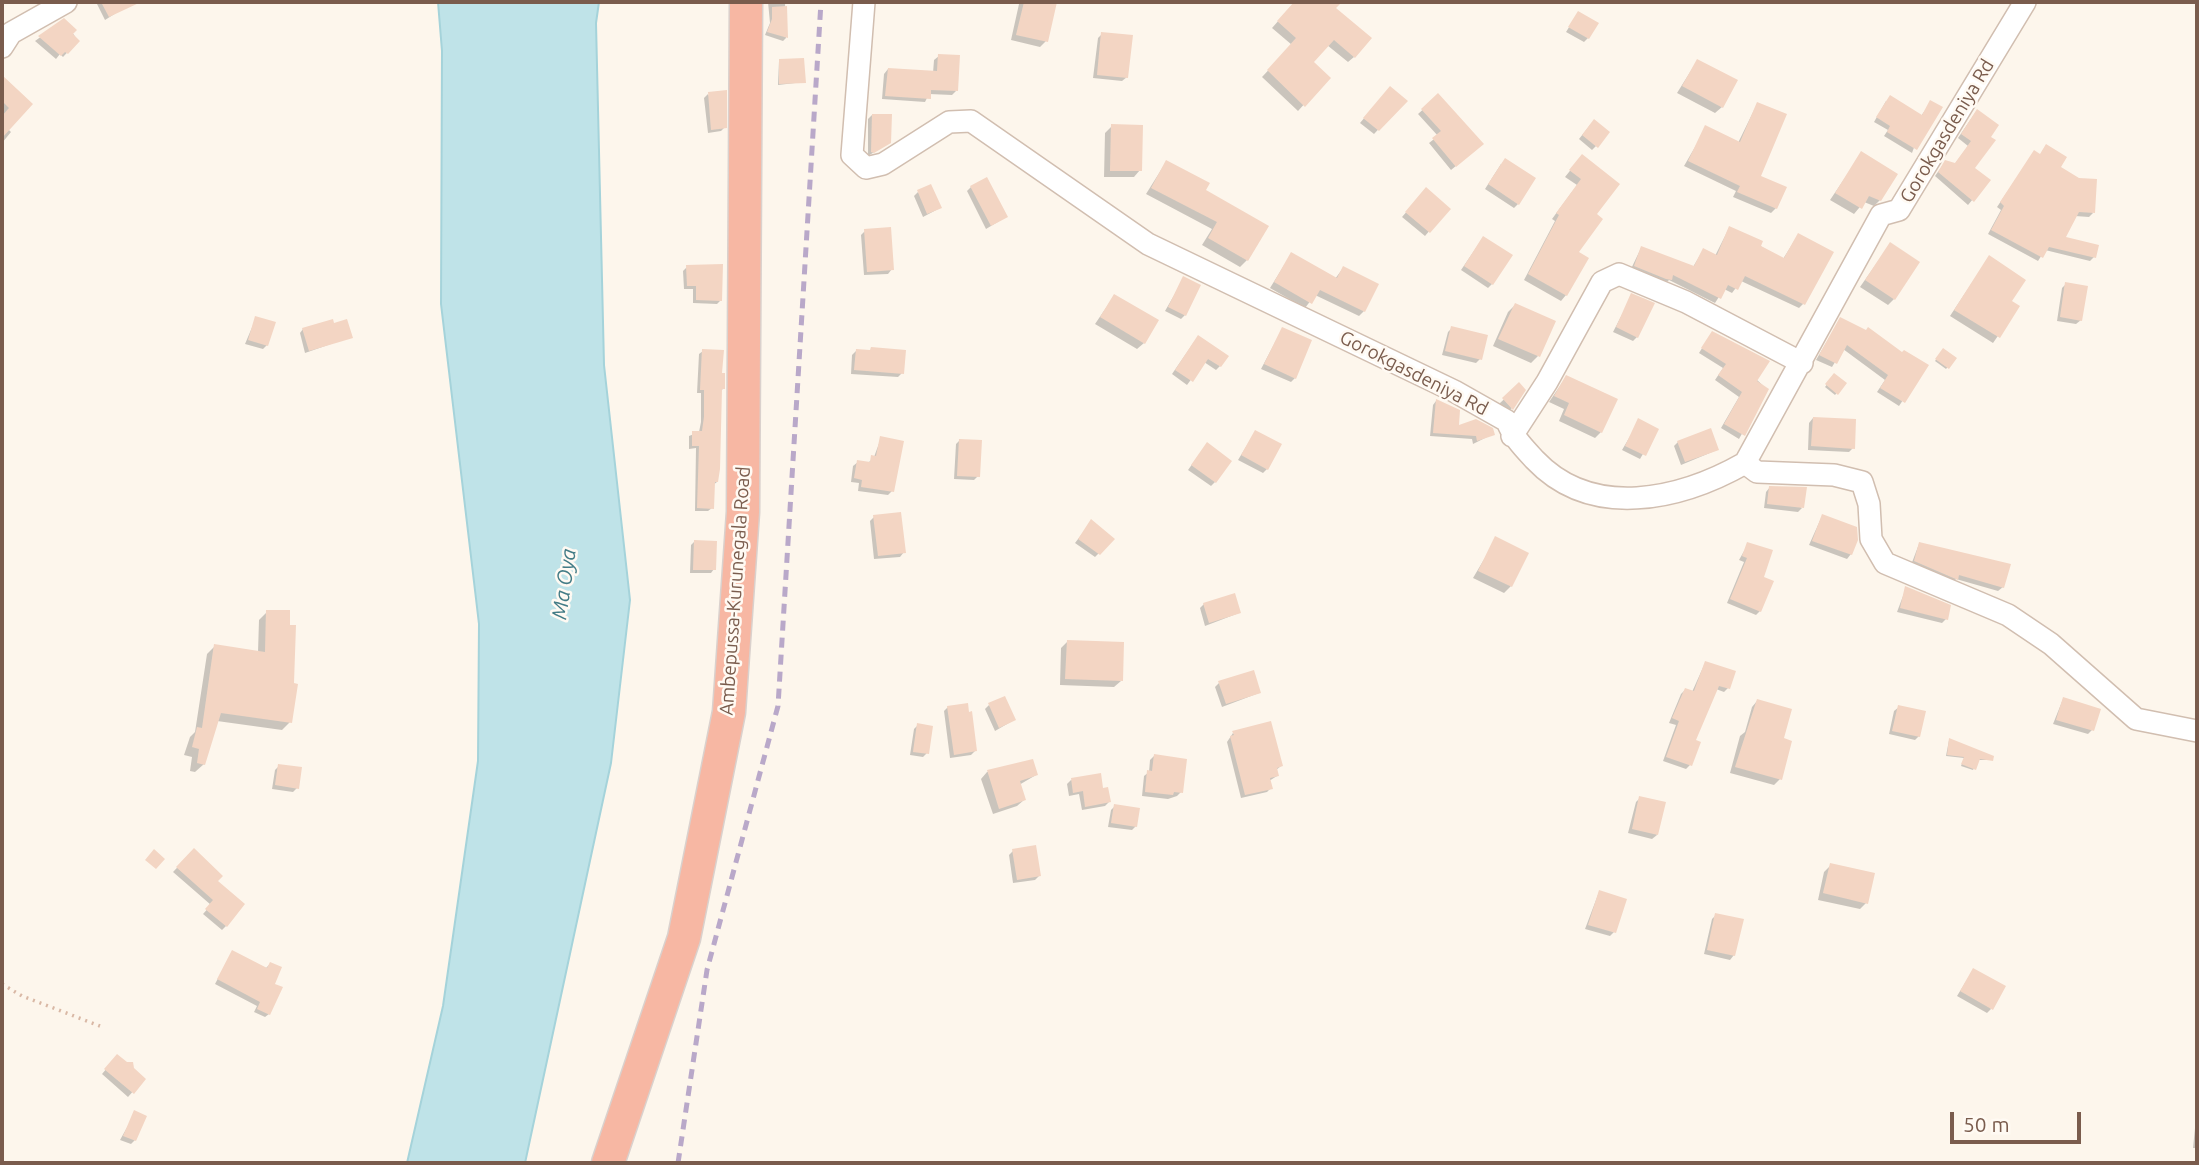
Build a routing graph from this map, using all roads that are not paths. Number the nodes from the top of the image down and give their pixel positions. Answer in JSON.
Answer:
{"nodes":[{"id":1,"x":66,"y":2,"type":"edge"},
{"id":2,"x":746,"y":2,"type":"edge"},
{"id":3,"x":864,"y":2,"type":"edge"},
{"id":4,"x":2025,"y":2,"type":"edge"},
{"id":5,"x":2,"y":47,"type":"edge"},
{"id":6,"x":1802,"y":363,"type":"junction"},
{"id":7,"x":1512,"y":436,"type":"junction"},
{"id":8,"x":1745,"y":463,"type":"junction"},
{"id":9,"x":2197,"y":731,"type":"edge"},
{"id":10,"x":608,"y":1163,"type":"edge"}],
"edges":[{"from":1,"to":5,"type":"street"},
{"from":2,"to":10,"type":"highway","name":"Ambepussa-Kurunegala Road"},
{"from":3,"to":7,"type":"street","name":"Gorokgasdeniya Rd"},
{"from":4,"to":6,"type":"street","name":"Gorokgasdeniya Rd"},
{"from":6,"to":7,"type":"street"},
{"from":6,"to":8,"type":"street","name":"Gorokgasdeniya Rd"},
{"from":7,"to":8,"type":"street","name":"Gorokgasdeniya Rd"},
{"from":8,"to":9,"type":"street"}]}
